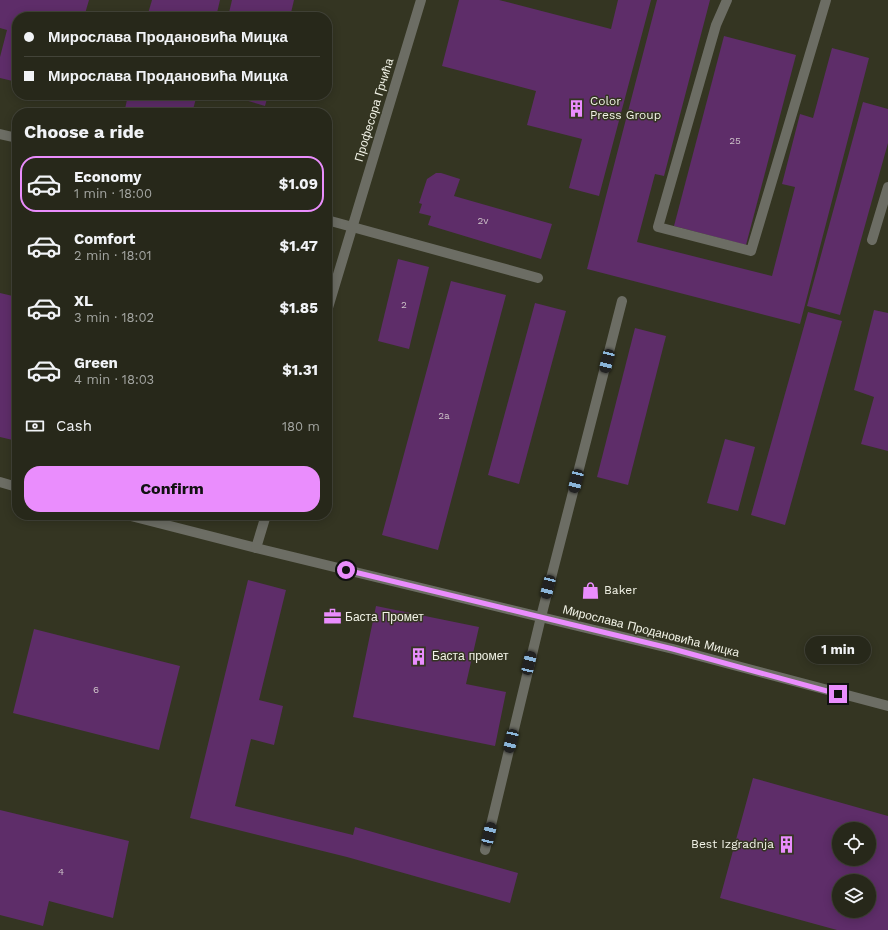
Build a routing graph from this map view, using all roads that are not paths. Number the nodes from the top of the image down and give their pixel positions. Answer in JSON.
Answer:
{"nodes":[{"id":1,"x":421,"y":0,"type":"edge"},
{"id":2,"x":727,"y":0,"type":"edge"},
{"id":3,"x":826,"y":0,"type":"edge"},
{"id":4,"x":0,"y":134,"type":"edge"},
{"id":5,"x":12,"y":137,"type":"edge"},
{"id":6,"x":888,"y":187,"type":"edge"},
{"id":7,"x":332,"y":221,"type":"edge"},
{"id":8,"x":352,"y":227,"type":"junction"},
{"id":9,"x":872,"y":240,"type":"dead end"},
{"id":10,"x":538,"y":278,"type":"dead end"},
{"id":11,"x":332,"y":283,"type":"edge"},
{"id":12,"x":622,"y":301,"type":"dead end"},
{"id":13,"x":0,"y":482,"type":"edge"},
{"id":14,"x":12,"y":486,"type":"edge"},
{"id":15,"x":157,"y":520,"type":"edge"},
{"id":16,"x":264,"y":520,"type":"edge"},
{"id":17,"x":256,"y":548,"type":"junction"},
{"id":18,"x":540,"y":617,"type":"junction"},
{"id":19,"x":888,"y":706,"type":"edge"},
{"id":20,"x":485,"y":850,"type":"dead end"}],
"edges":[{"from":1,"to":8,"type":"street","name":"Професора Грчића"},
{"from":2,"to":3,"type":"street"},
{"from":4,"to":5,"type":"street"},
{"from":6,"to":9,"type":"street"},
{"from":7,"to":8,"type":"street"},
{"from":8,"to":10,"type":"street"},
{"from":8,"to":11,"type":"street","name":"Професора Грчића"},
{"from":12,"to":18,"type":"street"},
{"from":13,"to":14,"type":"street"},
{"from":15,"to":17,"type":"street","name":"Мирослава Продановића Мицка"},
{"from":16,"to":17,"type":"street"},
{"from":17,"to":18,"type":"street","name":"Мирослава Продановића Мицка"},
{"from":18,"to":19,"type":"street","name":"Мирослава Продановића Мицка"},
{"from":18,"to":20,"type":"street"}]}
